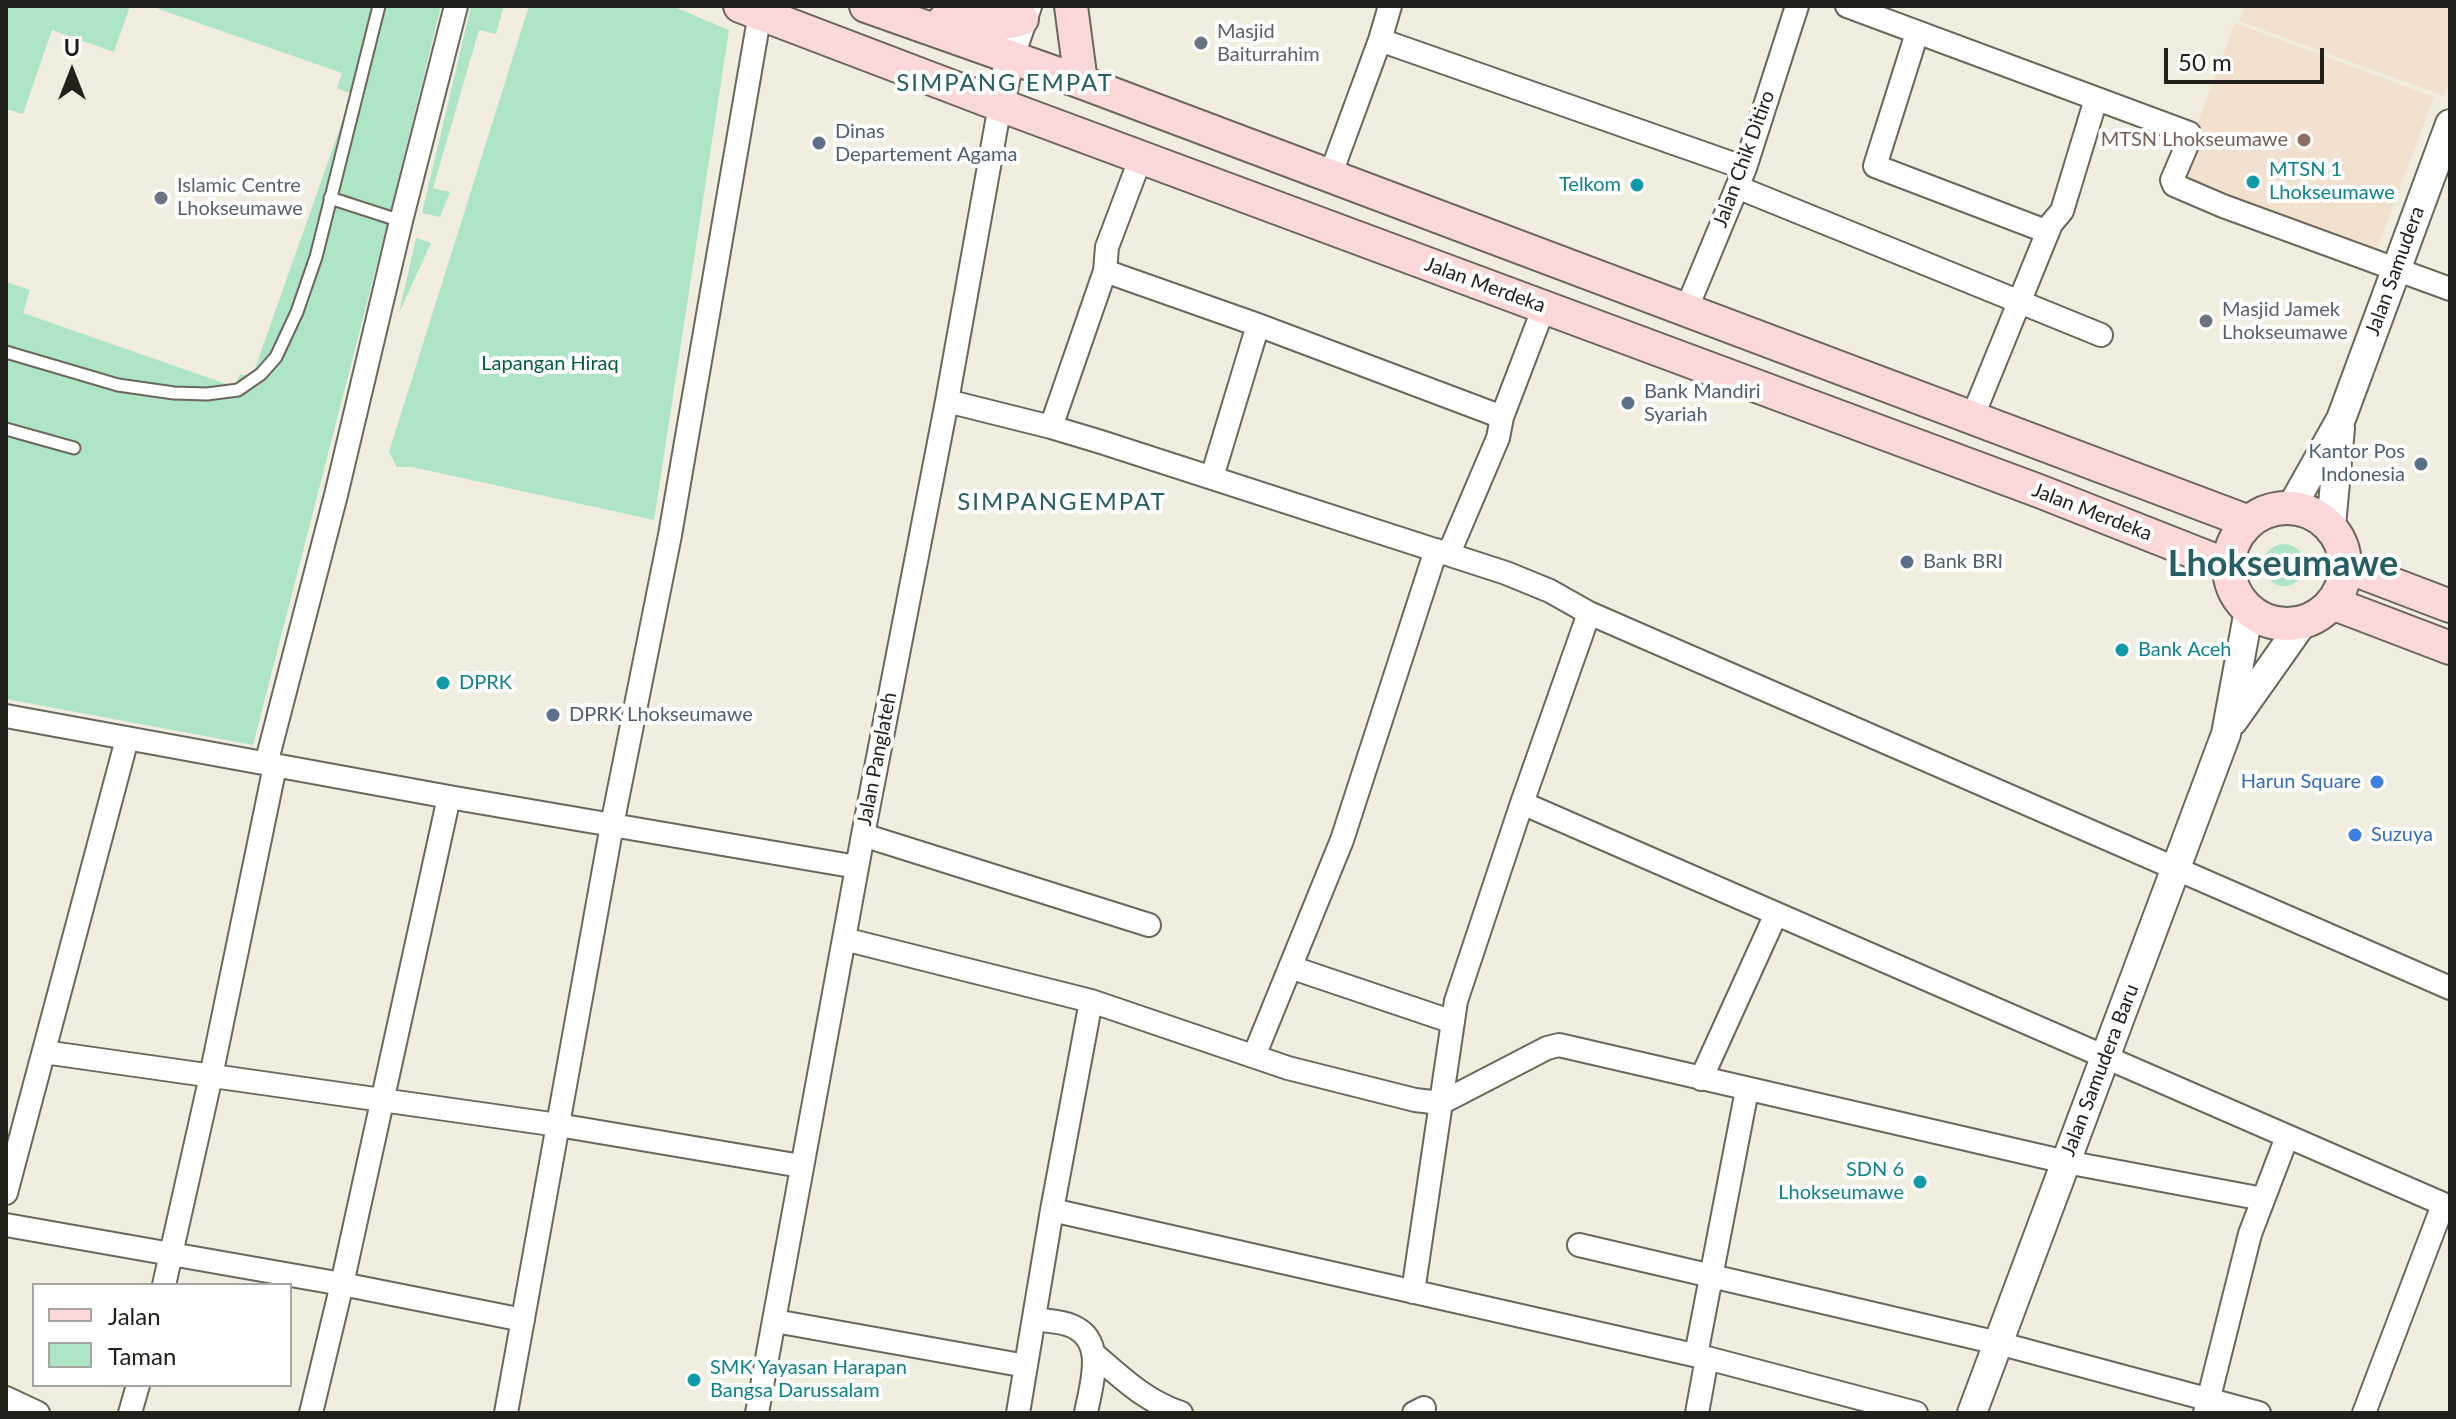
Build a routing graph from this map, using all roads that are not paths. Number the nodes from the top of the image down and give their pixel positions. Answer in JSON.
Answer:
{"nodes":[{"id":1,"x":379,"y":6,"type":"edge"},
{"id":2,"x":456,"y":6,"type":"edge"},
{"id":3,"x":866,"y":6,"type":"edge"},
{"id":4,"x":883,"y":6,"type":"edge"},
{"id":5,"x":1071,"y":6,"type":"edge"},
{"id":6,"x":1390,"y":6,"type":"edge"},
{"id":7,"x":1797,"y":6,"type":"edge"},
{"id":8,"x":1847,"y":6,"type":"edge"},
{"id":9,"x":750,"y":10,"type":"edge"},
{"id":10,"x":1025,"y":13,"type":"edge"},
{"id":11,"x":1917,"y":33,"type":"junction"},
{"id":12,"x":1380,"y":40,"type":"junction"},
{"id":13,"x":1010,"y":56,"type":"junction"},
{"id":14,"x":1081,"y":82,"type":"junction"},
{"id":15,"x":2096,"y":99,"type":"junction"},
{"id":16,"x":1000,"y":105,"type":"junction"},
{"id":17,"x":2450,"y":124,"type":"edge"},
{"id":18,"x":1141,"y":157,"type":"junction"},
{"id":19,"x":1330,"y":176,"type":"junction"},
{"id":20,"x":1741,"y":178,"type":"junction"},
{"id":21,"x":330,"y":198,"type":"junction"},
{"id":22,"x":401,"y":221,"type":"junction"},
{"id":23,"x":2048,"y":232,"type":"junction"},
{"id":24,"x":2396,"y":270,"type":"junction"},
{"id":25,"x":1105,"y":271,"type":"junction"},
{"id":26,"x":2450,"y":289,"type":"edge"},
{"id":27,"x":2019,"y":302,"type":"junction"},
{"id":28,"x":1544,"y":307,"type":"junction"},
{"id":29,"x":1686,"y":310,"type":"junction"},
{"id":30,"x":1258,"y":325,"type":"junction"},
{"id":31,"x":2101,"y":335,"type":"dead end"},
{"id":32,"x":6,"y":352,"type":"edge"},
{"id":33,"x":947,"y":401,"type":"junction"},
{"id":34,"x":1502,"y":417,"type":"junction"},
{"id":35,"x":1972,"y":418,"type":"junction"},
{"id":36,"x":2341,"y":419,"type":"junction"},
{"id":37,"x":1051,"y":427,"type":"junction"},
{"id":38,"x":6,"y":429,"type":"edge"},
{"id":39,"x":74,"y":448,"type":"dead end"},
{"id":40,"x":1212,"y":477,"type":"junction"},
{"id":41,"x":2291,"y":508,"type":"junction"},
{"id":42,"x":2249,"y":522,"type":"junction"},
{"id":43,"x":2331,"y":526,"type":"junction"},
{"id":44,"x":1442,"y":551,"type":"junction"},
{"id":45,"x":2229,"y":566,"type":"junction"},
{"id":46,"x":2345,"y":566,"type":"junction"},
{"id":47,"x":2332,"y":603,"type":"junction"},
{"id":48,"x":2450,"y":606,"type":"edge"},
{"id":49,"x":2249,"y":610,"type":"junction"},
{"id":50,"x":1589,"y":613,"type":"junction"},
{"id":51,"x":2303,"y":622,"type":"junction"},
{"id":52,"x":2450,"y":648,"type":"edge"},
{"id":53,"x":6,"y":716,"type":"edge"},
{"id":54,"x":2228,"y":728,"type":"junction"},
{"id":55,"x":127,"y":739,"type":"junction"},
{"id":56,"x":270,"y":765,"type":"junction"},
{"id":57,"x":449,"y":797,"type":"junction"},
{"id":58,"x":1522,"y":803,"type":"junction"},
{"id":59,"x":612,"y":825,"type":"junction"},
{"id":60,"x":863,"y":835,"type":"junction"},
{"id":61,"x":857,"y":867,"type":"junction"},
{"id":62,"x":2176,"y":868,"type":"junction"},
{"id":63,"x":1776,"y":914,"type":"junction"},
{"id":64,"x":1149,"y":925,"type":"dead end"},
{"id":65,"x":844,"y":939,"type":"junction"},
{"id":66,"x":1290,"y":967,"type":"junction"},
{"id":67,"x":2450,"y":988,"type":"edge"},
{"id":68,"x":1091,"y":1001,"type":"junction"},
{"id":69,"x":1453,"y":1022,"type":"junction"},
{"id":70,"x":44,"y":1052,"type":"junction"},
{"id":71,"x":1254,"y":1056,"type":"junction"},
{"id":72,"x":2105,"y":1058,"type":"junction"},
{"id":73,"x":211,"y":1076,"type":"junction"},
{"id":74,"x":1701,"y":1079,"type":"junction"},
{"id":75,"x":1747,"y":1090,"type":"junction"},
{"id":76,"x":382,"y":1101,"type":"junction"},
{"id":77,"x":1441,"y":1103,"type":"junction"},
{"id":78,"x":558,"y":1125,"type":"junction"},
{"id":79,"x":2287,"y":1137,"type":"junction"},
{"id":80,"x":2066,"y":1162,"type":"junction"},
{"id":81,"x":801,"y":1166,"type":"junction"},
{"id":82,"x":6,"y":1193,"type":"edge"},
{"id":83,"x":2263,"y":1199,"type":"junction"},
{"id":84,"x":2446,"y":1206,"type":"edge"},
{"id":85,"x":1052,"y":1210,"type":"junction"},
{"id":86,"x":6,"y":1225,"type":"edge"},
{"id":87,"x":1579,"y":1245,"type":"dead end"},
{"id":88,"x":172,"y":1254,"type":"junction"},
{"id":89,"x":1711,"y":1275,"type":"junction"},
{"id":90,"x":165,"y":1283,"type":"edge"},
{"id":91,"x":342,"y":1284,"type":"junction"},
{"id":92,"x":1413,"y":1292,"type":"junction"},
{"id":93,"x":1034,"y":1319,"type":"junction"},
{"id":94,"x":523,"y":1320,"type":"junction"},
{"id":95,"x":775,"y":1321,"type":"junction"},
{"id":96,"x":1998,"y":1343,"type":"junction"},
{"id":97,"x":1094,"y":1354,"type":"junction"},
{"id":98,"x":1702,"y":1357,"type":"junction"},
{"id":99,"x":1026,"y":1366,"type":"junction"},
{"id":100,"x":137,"y":1387,"type":"edge"},
{"id":101,"x":6,"y":1398,"type":"edge"},
{"id":102,"x":2207,"y":1406,"type":"edge"},
{"id":103,"x":38,"y":1413,"type":"edge"},
{"id":104,"x":130,"y":1413,"type":"edge"},
{"id":105,"x":311,"y":1413,"type":"edge"},
{"id":106,"x":506,"y":1413,"type":"edge"},
{"id":107,"x":757,"y":1413,"type":"edge"},
{"id":108,"x":1018,"y":1413,"type":"edge"},
{"id":109,"x":1086,"y":1413,"type":"edge"},
{"id":110,"x":1181,"y":1413,"type":"edge"},
{"id":111,"x":1697,"y":1413,"type":"edge"},
{"id":112,"x":1916,"y":1413,"type":"edge"},
{"id":113,"x":1972,"y":1413,"type":"edge"},
{"id":114,"x":2259,"y":1413,"type":"edge"},
{"id":115,"x":2364,"y":1413,"type":"edge"}],
"edges":[{"from":1,"to":21,"type":"lane"},
{"from":2,"to":22,"type":"street"},
{"from":3,"to":13,"type":"main road"},
{"from":4,"to":10,"type":"main road"},
{"from":5,"to":14,"type":"main road"},
{"from":6,"to":12,"type":"street"},
{"from":7,"to":20,"type":"street","name":"Jalan Chik Ditiro"},
{"from":8,"to":11,"type":"street"},
{"from":9,"to":16,"type":"main road","name":"Jalan Merdeka"},
{"from":9,"to":59,"type":"street"},
{"from":10,"to":13,"type":"street"},
{"from":11,"to":15,"type":"street"},
{"from":11,"to":23,"type":"street"},
{"from":12,"to":19,"type":"street"},
{"from":12,"to":20,"type":"street"},
{"from":13,"to":14,"type":"main road"},
{"from":13,"to":16,"type":"street"},
{"from":14,"to":19,"type":"main road"},
{"from":15,"to":23,"type":"street"},
{"from":15,"to":24,"type":"street"},
{"from":16,"to":18,"type":"main road","name":"Jalan Merdeka"},
{"from":16,"to":33,"type":"street","name":"Jalan Panglateh"},
{"from":17,"to":24,"type":"street","name":"Jalan Samudera"},
{"from":18,"to":25,"type":"street"},
{"from":18,"to":28,"type":"main road","name":"Jalan Merdeka"},
{"from":19,"to":29,"type":"main road"},
{"from":20,"to":27,"type":"street"},
{"from":20,"to":29,"type":"street","name":"Jalan Chik Ditiro"},
{"from":21,"to":22,"type":"lane"},
{"from":21,"to":32,"type":"lane"},
{"from":22,"to":56,"type":"street"},
{"from":23,"to":27,"type":"street"},
{"from":24,"to":26,"type":"street"},
{"from":24,"to":36,"type":"street","name":"Jalan Samudera"},
{"from":25,"to":30,"type":"street"},
{"from":25,"to":37,"type":"street"},
{"from":27,"to":31,"type":"street"},
{"from":27,"to":35,"type":"street"},
{"from":28,"to":34,"type":"street"},
{"from":28,"to":45,"type":"main road","name":"Jalan Merdeka"},
{"from":29,"to":35,"type":"main road"},
{"from":30,"to":34,"type":"street"},
{"from":30,"to":40,"type":"street"},
{"from":33,"to":37,"type":"street"},
{"from":33,"to":60,"type":"street","name":"Jalan Panglateh"},
{"from":34,"to":44,"type":"street"},
{"from":35,"to":42,"type":"main road"},
{"from":36,"to":41,"type":"street","name":"Jalan Samudera"},
{"from":36,"to":43,"type":"street","name":"Jalan Samudera"},
{"from":37,"to":40,"type":"street"},
{"from":38,"to":39,"type":"lane"},
{"from":40,"to":44,"type":"street"},
{"from":41,"to":42,"type":"main road"},
{"from":41,"to":43,"type":"main road"},
{"from":42,"to":45,"type":"main road"},
{"from":43,"to":46,"type":"main road"},
{"from":44,"to":50,"type":"street"},
{"from":44,"to":66,"type":"street"},
{"from":45,"to":49,"type":"main road"},
{"from":46,"to":47,"type":"main road"},
{"from":46,"to":48,"type":"main road"},
{"from":47,"to":51,"type":"main road"},
{"from":47,"to":52,"type":"main road"},
{"from":49,"to":51,"type":"main road"},
{"from":49,"to":54,"type":"street","name":"Jalan Samudera Baru"},
{"from":50,"to":58,"type":"street"},
{"from":50,"to":62,"type":"street"},
{"from":51,"to":54,"type":"street","name":"Jalan Samudera Baru"},
{"from":53,"to":55,"type":"street"},
{"from":54,"to":62,"type":"street","name":"Jalan Samudera Baru"},
{"from":55,"to":56,"type":"street"},
{"from":55,"to":70,"type":"street"},
{"from":56,"to":57,"type":"street"},
{"from":56,"to":73,"type":"street"},
{"from":57,"to":59,"type":"street"},
{"from":57,"to":76,"type":"street"},
{"from":58,"to":63,"type":"street"},
{"from":58,"to":69,"type":"street"},
{"from":59,"to":61,"type":"street"},
{"from":59,"to":78,"type":"street"},
{"from":60,"to":61,"type":"street","name":"Jalan Panglateh"},
{"from":60,"to":64,"type":"street"},
{"from":61,"to":65,"type":"street","name":"Jalan Panglateh"},
{"from":62,"to":67,"type":"street"},
{"from":62,"to":72,"type":"street","name":"Jalan Samudera Baru"},
{"from":63,"to":72,"type":"street"},
{"from":63,"to":74,"type":"street"},
{"from":65,"to":68,"type":"street"},
{"from":65,"to":81,"type":"street","name":"Jalan Panglateh"},
{"from":66,"to":69,"type":"street"},
{"from":66,"to":71,"type":"street"},
{"from":68,"to":71,"type":"street"},
{"from":68,"to":85,"type":"street"},
{"from":69,"to":77,"type":"street"},
{"from":70,"to":73,"type":"street"},
{"from":70,"to":82,"type":"street"},
{"from":71,"to":77,"type":"street"},
{"from":72,"to":79,"type":"street"},
{"from":72,"to":80,"type":"street","name":"Jalan Samudera Baru"},
{"from":73,"to":76,"type":"street"},
{"from":73,"to":88,"type":"street"},
{"from":74,"to":75,"type":"street"},
{"from":74,"to":77,"type":"street"},
{"from":75,"to":80,"type":"street"},
{"from":75,"to":89,"type":"street"},
{"from":76,"to":78,"type":"street"},
{"from":76,"to":91,"type":"street"},
{"from":77,"to":92,"type":"street"},
{"from":78,"to":81,"type":"street"},
{"from":78,"to":94,"type":"street"},
{"from":79,"to":83,"type":"street"},
{"from":79,"to":84,"type":"street"},
{"from":80,"to":83,"type":"street"},
{"from":80,"to":96,"type":"street","name":"Jalan Samudera Baru"},
{"from":81,"to":95,"type":"street","name":"Jalan Panglateh"},
{"from":83,"to":102,"type":"street"},
{"from":84,"to":115,"type":"street"},
{"from":85,"to":92,"type":"street"},
{"from":85,"to":93,"type":"street"},
{"from":86,"to":88,"type":"street"},
{"from":87,"to":89,"type":"street"},
{"from":88,"to":90,"type":"street"},
{"from":88,"to":91,"type":"street"},
{"from":89,"to":96,"type":"street"},
{"from":89,"to":98,"type":"street"},
{"from":91,"to":94,"type":"street"},
{"from":91,"to":105,"type":"street"},
{"from":92,"to":98,"type":"street"},
{"from":93,"to":97,"type":"street"},
{"from":93,"to":99,"type":"street"},
{"from":94,"to":106,"type":"street"},
{"from":95,"to":99,"type":"street"},
{"from":95,"to":107,"type":"street","name":"Jalan Panglateh"},
{"from":96,"to":102,"type":"street"},
{"from":96,"to":113,"type":"street","name":"Jalan Samudera Baru"},
{"from":97,"to":109,"type":"street"},
{"from":97,"to":110,"type":"street"},
{"from":98,"to":111,"type":"street"},
{"from":98,"to":112,"type":"street"},
{"from":99,"to":108,"type":"street"},
{"from":100,"to":104,"type":"street"},
{"from":101,"to":103,"type":"street"},
{"from":102,"to":114,"type":"street"}]}
